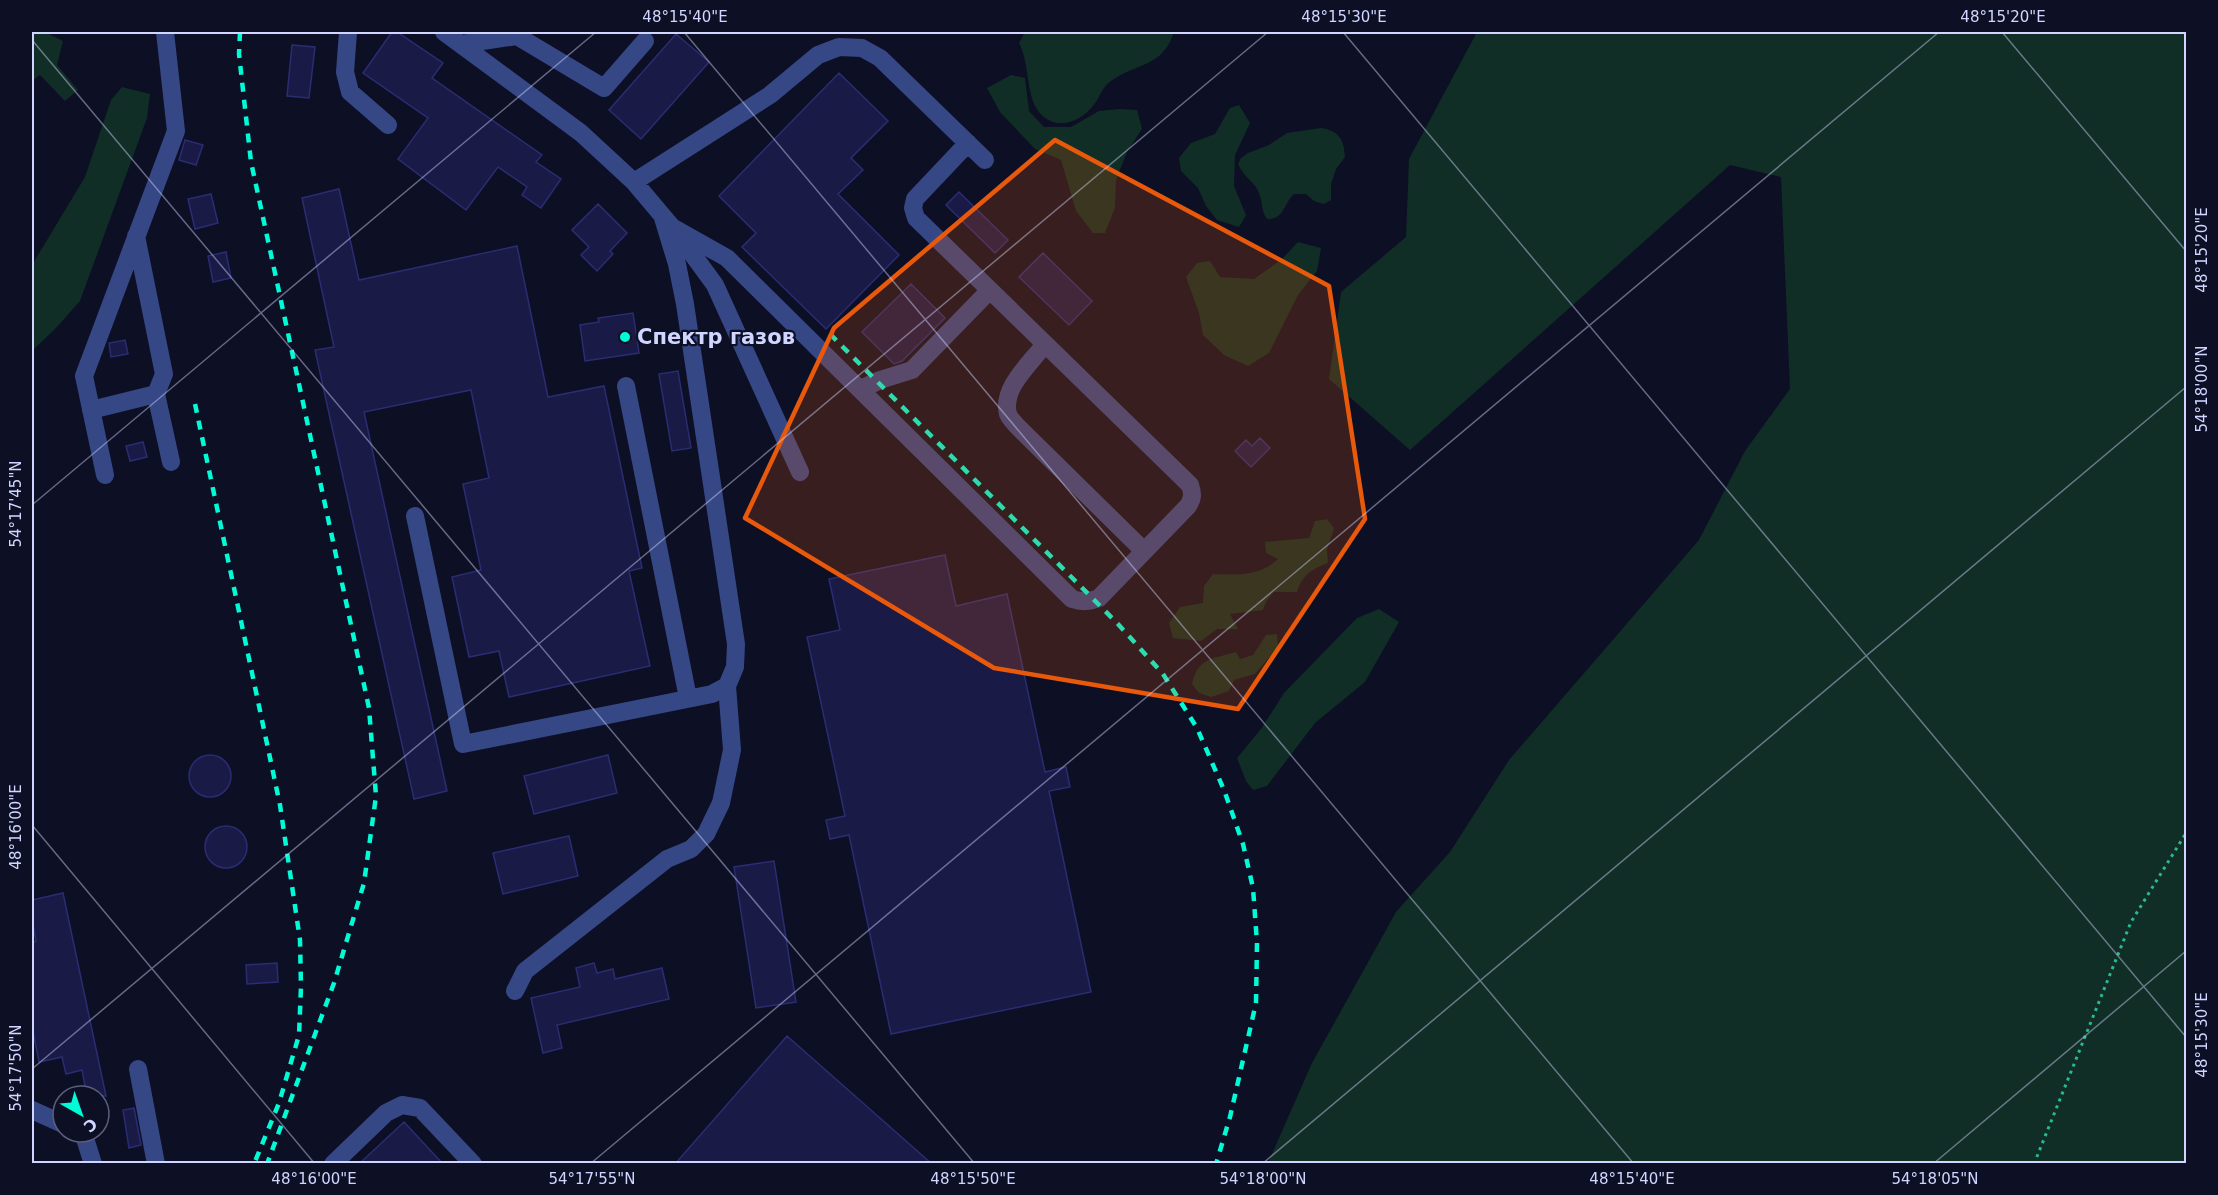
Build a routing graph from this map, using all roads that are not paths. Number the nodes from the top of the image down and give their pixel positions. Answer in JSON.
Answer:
{"nodes":[{"id":1,"x":165,"y":32,"type":"edge"},
{"id":2,"x":348,"y":32,"type":"edge"},
{"id":3,"x":444,"y":32,"type":"edge"},
{"id":4,"x":467,"y":38,"type":"edge"},
{"id":5,"x":645,"y":41,"type":"dead end"},
{"id":6,"x":388,"y":125,"type":"dead end"},
{"id":7,"x":968,"y":143,"type":"junction"},
{"id":8,"x":985,"y":159,"type":"dead end"},
{"id":9,"x":634,"y":182,"type":"junction"},
{"id":10,"x":667,"y":221,"type":"junction"},
{"id":11,"x":136,"y":236,"type":"junction"},
{"id":12,"x":990,"y":290,"type":"junction"},
{"id":13,"x":1045,"y":344,"type":"junction"},
{"id":14,"x":626,"y":386,"type":"dead end"},
{"id":15,"x":861,"y":389,"type":"junction"},
{"id":16,"x":156,"y":394,"type":"junction"},
{"id":17,"x":91,"y":410,"type":"junction"},
{"id":18,"x":171,"y":462,"type":"dead end"},
{"id":19,"x":800,"y":472,"type":"dead end"},
{"id":20,"x":105,"y":475,"type":"dead end"},
{"id":21,"x":415,"y":516,"type":"dead end"},
{"id":22,"x":1144,"y":551,"type":"junction"},
{"id":23,"x":727,"y":686,"type":"junction"},
{"id":24,"x":688,"y":698,"type":"junction"},
{"id":25,"x":515,"y":990,"type":"dead end"},
{"id":26,"x":138,"y":1069,"type":"dead end"},
{"id":27,"x":32,"y":1110,"type":"edge"},
{"id":28,"x":51,"y":1119,"type":"edge"},
{"id":29,"x":87,"y":1144,"type":"edge"},
{"id":30,"x":93,"y":1164,"type":"edge"},
{"id":31,"x":156,"y":1164,"type":"edge"},
{"id":32,"x":333,"y":1164,"type":"edge"},
{"id":33,"x":473,"y":1164,"type":"edge"}],
"edges":[{"from":1,"to":11,"type":"lane"},
{"from":2,"to":6,"type":"lane"},
{"from":3,"to":4,"type":"lane"},
{"from":4,"to":5,"type":"lane"},
{"from":4,"to":9,"type":"lane"},
{"from":7,"to":8,"type":"lane"},
{"from":7,"to":9,"type":"lane"},
{"from":7,"to":12,"type":"lane"},
{"from":9,"to":10,"type":"lane"},
{"from":10,"to":15,"type":"lane"},
{"from":10,"to":19,"type":"lane"},
{"from":10,"to":23,"type":"lane"},
{"from":11,"to":16,"type":"lane"},
{"from":11,"to":17,"type":"lane"},
{"from":12,"to":13,"type":"lane"},
{"from":12,"to":15,"type":"lane"},
{"from":13,"to":22,"type":"lane"},
{"from":13,"to":22,"type":"lane"},
{"from":14,"to":24,"type":"lane"},
{"from":15,"to":22,"type":"lane"},
{"from":16,"to":17,"type":"lane"},
{"from":16,"to":18,"type":"lane"},
{"from":17,"to":20,"type":"lane"},
{"from":21,"to":24,"type":"lane"},
{"from":23,"to":24,"type":"lane"},
{"from":23,"to":25,"type":"lane"},
{"from":26,"to":31,"type":"lane"},
{"from":27,"to":28,"type":"lane"},
{"from":29,"to":30,"type":"lane"},
{"from":32,"to":33,"type":"lane"}]}
